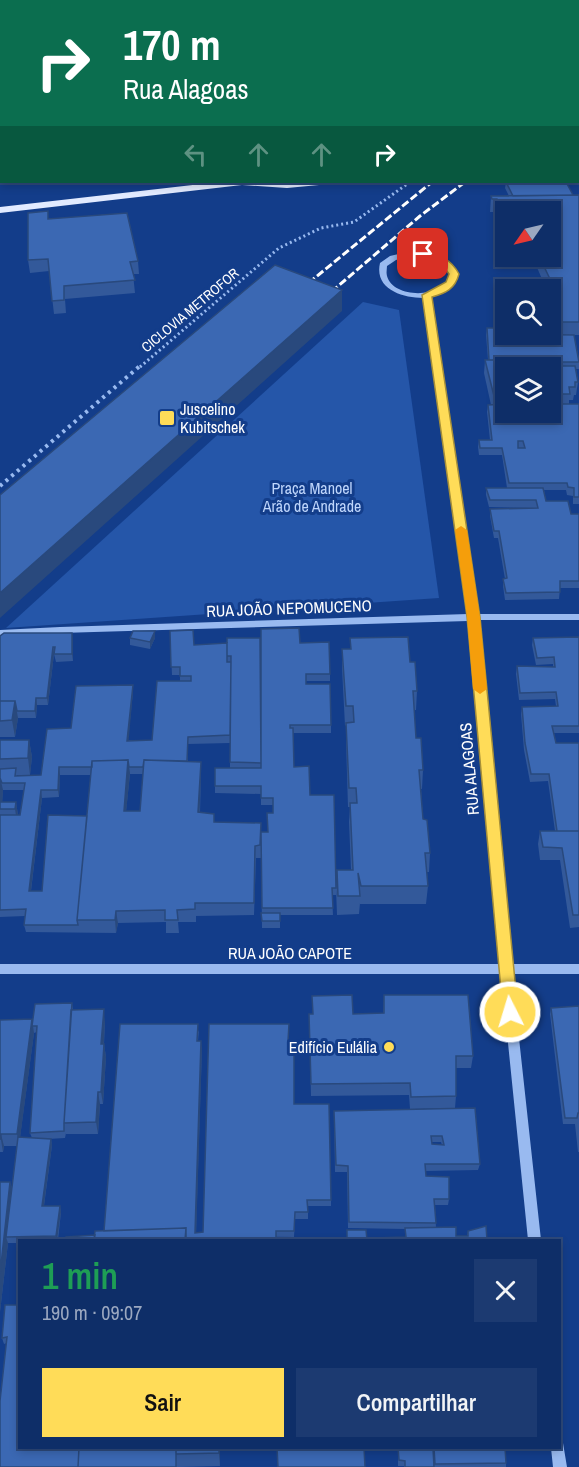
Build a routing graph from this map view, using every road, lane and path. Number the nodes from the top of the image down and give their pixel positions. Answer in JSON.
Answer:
{"nodes":[{"id":1,"x":231,"y":183,"type":"edge"},
{"id":2,"x":256,"y":183,"type":"edge"},
{"id":3,"x":308,"y":183,"type":"edge"},
{"id":4,"x":409,"y":183,"type":"edge"},
{"id":5,"x":0,"y":210,"type":"edge"},
{"id":6,"x":427,"y":295,"type":"junction"},
{"id":7,"x":0,"y":486,"type":"edge"},
{"id":8,"x":473,"y":617,"type":"junction"},
{"id":9,"x":579,"y":617,"type":"edge"},
{"id":10,"x":0,"y":634,"type":"edge"},
{"id":11,"x":0,"y":969,"type":"edge"},
{"id":12,"x":579,"y":969,"type":"edge"},
{"id":13,"x":507,"y":970,"type":"junction"},
{"id":14,"x":536,"y":1239,"type":"edge"},
{"id":15,"x":558,"y":1449,"type":"edge"},
{"id":16,"x":560,"y":1467,"type":"edge"}],
"edges":[{"from":1,"to":5,"type":"main road"},
{"from":2,"to":3,"type":"main road"},
{"from":4,"to":7,"type":"path","name":"CICLOVIA METROFOR"},
{"from":6,"to":6,"type":"street"},
{"from":6,"to":8,"type":"street","name":"RUA ALAGOAS"},
{"from":8,"to":9,"type":"street","name":"RUA JOÃO NEPOMUCENO"},
{"from":8,"to":10,"type":"street","name":"RUA JOÃO NEPOMUCENO"},
{"from":8,"to":13,"type":"street","name":"RUA ALAGOAS"},
{"from":11,"to":13,"type":"street","name":"RUA JOÃO CAPOTE"},
{"from":12,"to":13,"type":"street","name":"RUA JOÃO CAPOTE"},
{"from":13,"to":14,"type":"street","name":"RUA ALAGOAS"},
{"from":15,"to":16,"type":"street"}]}
